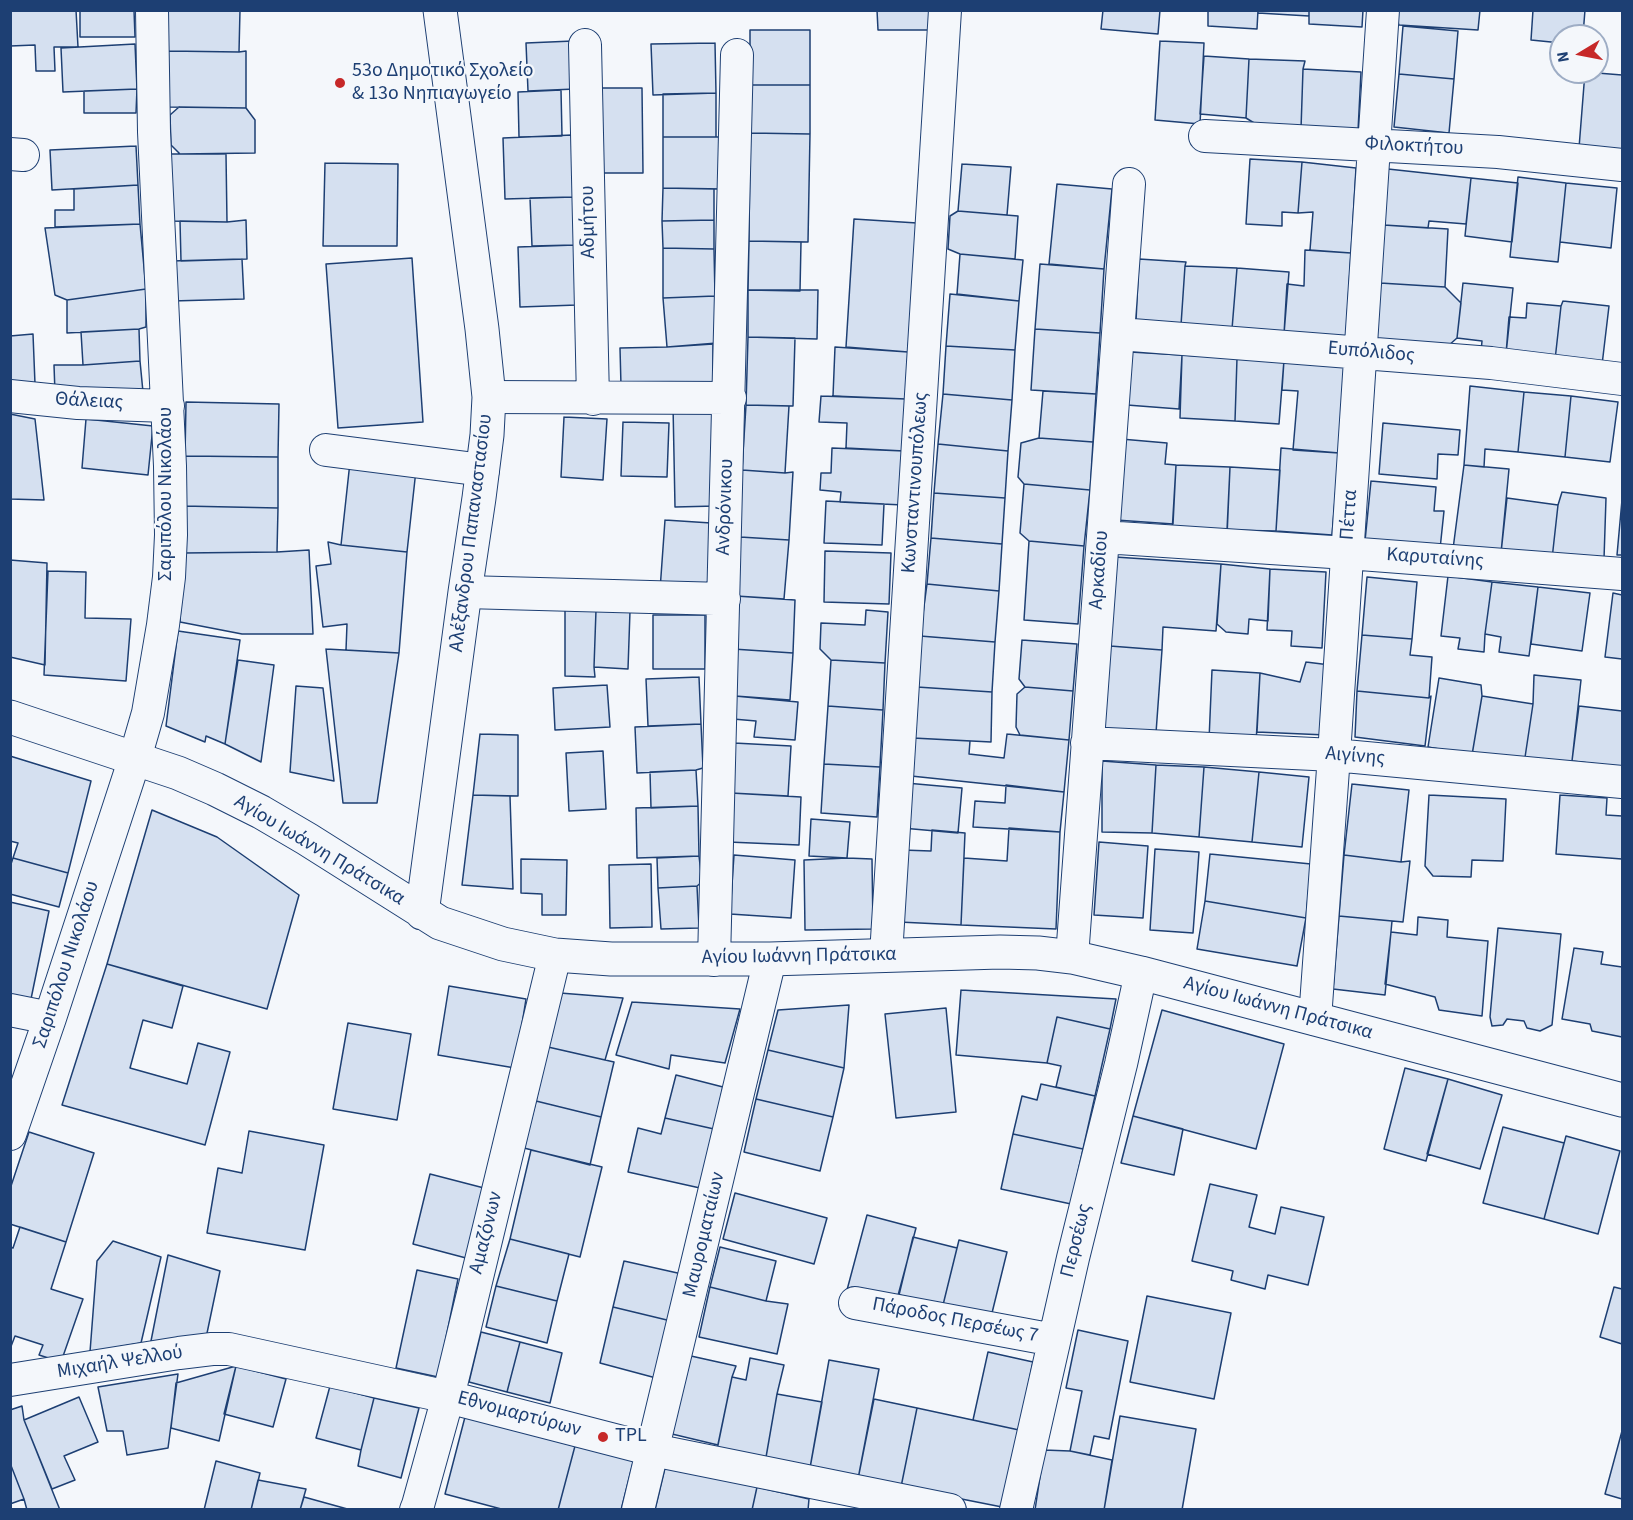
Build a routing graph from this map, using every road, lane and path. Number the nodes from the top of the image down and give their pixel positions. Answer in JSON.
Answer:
{"nodes":[{"id":1,"x":152,"y":10,"type":"edge"},
{"id":2,"x":440,"y":10,"type":"edge"},
{"id":3,"x":945,"y":10,"type":"edge"},
{"id":4,"x":1383,"y":10,"type":"edge"},
{"id":5,"x":585,"y":45,"type":"dead end"},
{"id":6,"x":737,"y":55,"type":"dead end"},
{"id":7,"x":1205,"y":136,"type":"dead end"},
{"id":8,"x":1374,"y":144,"type":"junction"},
{"id":9,"x":1623,"y":165,"type":"edge"},
{"id":10,"x":1129,"y":184,"type":"dead end"},
{"id":11,"x":1119,"y":334,"type":"junction"},
{"id":12,"x":1360,"y":352,"type":"junction"},
{"id":13,"x":1623,"y":380,"type":"edge"},
{"id":14,"x":10,"y":396,"type":"edge"},
{"id":15,"x":489,"y":397,"type":"junction"},
{"id":16,"x":730,"y":398,"type":"junction"},
{"id":17,"x":593,"y":399,"type":"junction"},
{"id":18,"x":168,"y":406,"type":"junction"},
{"id":19,"x":326,"y":450,"type":"dead end"},
{"id":20,"x":483,"y":470,"type":"junction"},
{"id":21,"x":1103,"y":537,"type":"junction"},
{"id":22,"x":1347,"y":553,"type":"junction"},
{"id":23,"x":1623,"y":574,"type":"edge"},
{"id":24,"x":465,"y":592,"type":"junction"},
{"id":25,"x":724,"y":599,"type":"junction"},
{"id":26,"x":10,"y":717,"type":"edge"},
{"id":27,"x":1087,"y":743,"type":"junction"},
{"id":28,"x":1334,"y":755,"type":"junction"},
{"id":29,"x":135,"y":758,"type":"junction"},
{"id":30,"x":1623,"y":782,"type":"edge"},
{"id":31,"x":422,"y":913,"type":"junction"},
{"id":32,"x":555,"y":955,"type":"junction"},
{"id":33,"x":886,"y":955,"type":"junction"},
{"id":34,"x":1072,"y":957,"type":"junction"},
{"id":35,"x":770,"y":959,"type":"junction"},
{"id":36,"x":714,"y":960,"type":"junction"},
{"id":37,"x":1141,"y":973,"type":"junction"},
{"id":38,"x":10,"y":1010,"type":"edge"},
{"id":39,"x":50,"y":1018,"type":"junction"},
{"id":40,"x":1315,"y":1019,"type":"junction"},
{"id":41,"x":1623,"y":1100,"type":"edge"},
{"id":42,"x":10,"y":1134,"type":"edge"},
{"id":43,"x":855,"y":1303,"type":"dead end"},
{"id":44,"x":1054,"y":1340,"type":"junction"},
{"id":45,"x":229,"y":1349,"type":"joint"},
{"id":46,"x":10,"y":1380,"type":"edge"},
{"id":47,"x":448,"y":1396,"type":"junction"},
{"id":48,"x":653,"y":1450,"type":"junction"},
{"id":49,"x":852,"y":1500,"type":"edge"},
{"id":50,"x":416,"y":1509,"type":"edge"},
{"id":51,"x":638,"y":1509,"type":"edge"},
{"id":52,"x":950,"y":1509,"type":"edge"},
{"id":53,"x":1016,"y":1509,"type":"edge"}],
"edges":[{"from":1,"to":18,"type":"street","name":"Σαριπόλου Νικολάου"},
{"from":2,"to":15,"type":"main road","name":"Αλέξανδρου Παπαναστασίου"},
{"from":3,"to":33,"type":"street","name":"Κωνσταντινουπόλεως"},
{"from":4,"to":8,"type":"street","name":"Πέττα"},
{"from":5,"to":17,"type":"street","name":"Αδμήτου"},
{"from":6,"to":16,"type":"street","name":"Ανδρόνικου"},
{"from":7,"to":8,"type":"street","name":"Φιλοκτήτου"},
{"from":8,"to":9,"type":"street","name":"Φιλοκτήτου"},
{"from":8,"to":12,"type":"street","name":"Πέττα"},
{"from":10,"to":11,"type":"street","name":"Αρκαδίου"},
{"from":11,"to":12,"type":"street","name":"Ευπόλιδος"},
{"from":11,"to":21,"type":"street","name":"Αρκαδίου"},
{"from":12,"to":13,"type":"street","name":"Ευπόλιδος"},
{"from":12,"to":22,"type":"street","name":"Πέττα"},
{"from":14,"to":18,"type":"street","name":"Θάλειας"},
{"from":15,"to":17,"type":"street"},
{"from":15,"to":20,"type":"main road","name":"Αλέξανδρου Παπαναστασίου"},
{"from":16,"to":17,"type":"street"},
{"from":16,"to":25,"type":"street","name":"Ανδρόνικου"},
{"from":18,"to":29,"type":"street","name":"Σαριπόλου Νικολάου"},
{"from":19,"to":20,"type":"street"},
{"from":20,"to":24,"type":"main road","name":"Αλέξανδρου Παπαναστασίου"},
{"from":21,"to":22,"type":"street","name":"Καρυταίνης"},
{"from":21,"to":27,"type":"street","name":"Αρκαδίου"},
{"from":22,"to":23,"type":"street","name":"Καρυταίνης"},
{"from":22,"to":28,"type":"street","name":"Πέττα"},
{"from":24,"to":25,"type":"street"},
{"from":24,"to":31,"type":"main road","name":"Αλέξανδρου Παπαναστασίου"},
{"from":25,"to":36,"type":"street","name":"Ανδρόνικου"},
{"from":26,"to":29,"type":"main road","name":"Αγίου Ιωάννη Πράτσικα"},
{"from":27,"to":28,"type":"street","name":"Αιγίνης"},
{"from":27,"to":34,"type":"street","name":"Αρκαδίου"},
{"from":28,"to":30,"type":"street","name":"Αιγίνης"},
{"from":28,"to":40,"type":"street","name":"Πέττα"},
{"from":29,"to":31,"type":"main road","name":"Αγίου Ιωάννη Πράτσικα"},
{"from":29,"to":39,"type":"street","name":"Σαριπόλου Νικολάου"},
{"from":31,"to":32,"type":"main road","name":"Αγίου Ιωάννη Πράτσικα"},
{"from":32,"to":36,"type":"main road","name":"Αγίου Ιωάννη Πράτσικα"},
{"from":32,"to":47,"type":"street","name":"Αμαζόνων"},
{"from":33,"to":34,"type":"main road","name":"Αγίου Ιωάννη Πράτσικα"},
{"from":33,"to":35,"type":"main road","name":"Αγίου Ιωάννη Πράτσικα"},
{"from":34,"to":37,"type":"main road","name":"Αγίου Ιωάννη Πράτσικα"},
{"from":35,"to":36,"type":"main road","name":"Αγίου Ιωάννη Πράτσικα"},
{"from":35,"to":48,"type":"street","name":"Μαυροματαίων"},
{"from":37,"to":40,"type":"main road","name":"Αγίου Ιωάννη Πράτσικα"},
{"from":37,"to":44,"type":"street","name":"Περσέως"},
{"from":38,"to":39,"type":"street"},
{"from":39,"to":42,"type":"street","name":"Σαριπόλου Νικολάου"},
{"from":40,"to":41,"type":"main road","name":"Αγίου Ιωάννη Πράτσικα"},
{"from":43,"to":44,"type":"street","name":"Πάροδος Περσέως 7"},
{"from":44,"to":53,"type":"street","name":"Περσέως"},
{"from":45,"to":46,"type":"street","name":"Μιχαήλ Ψελλού"},
{"from":45,"to":47,"type":"street","name":"Εθνομαρτύρων"},
{"from":47,"to":48,"type":"street","name":"Εθνομαρτύρων"},
{"from":47,"to":50,"type":"street","name":"Αμαζόνων"},
{"from":48,"to":49,"type":"street","name":"Εθνομαρτύρων"},
{"from":48,"to":51,"type":"street","name":"Μαυροματαίων"},
{"from":49,"to":52,"type":"street","name":"Εθνομαρτύρων"}]}
